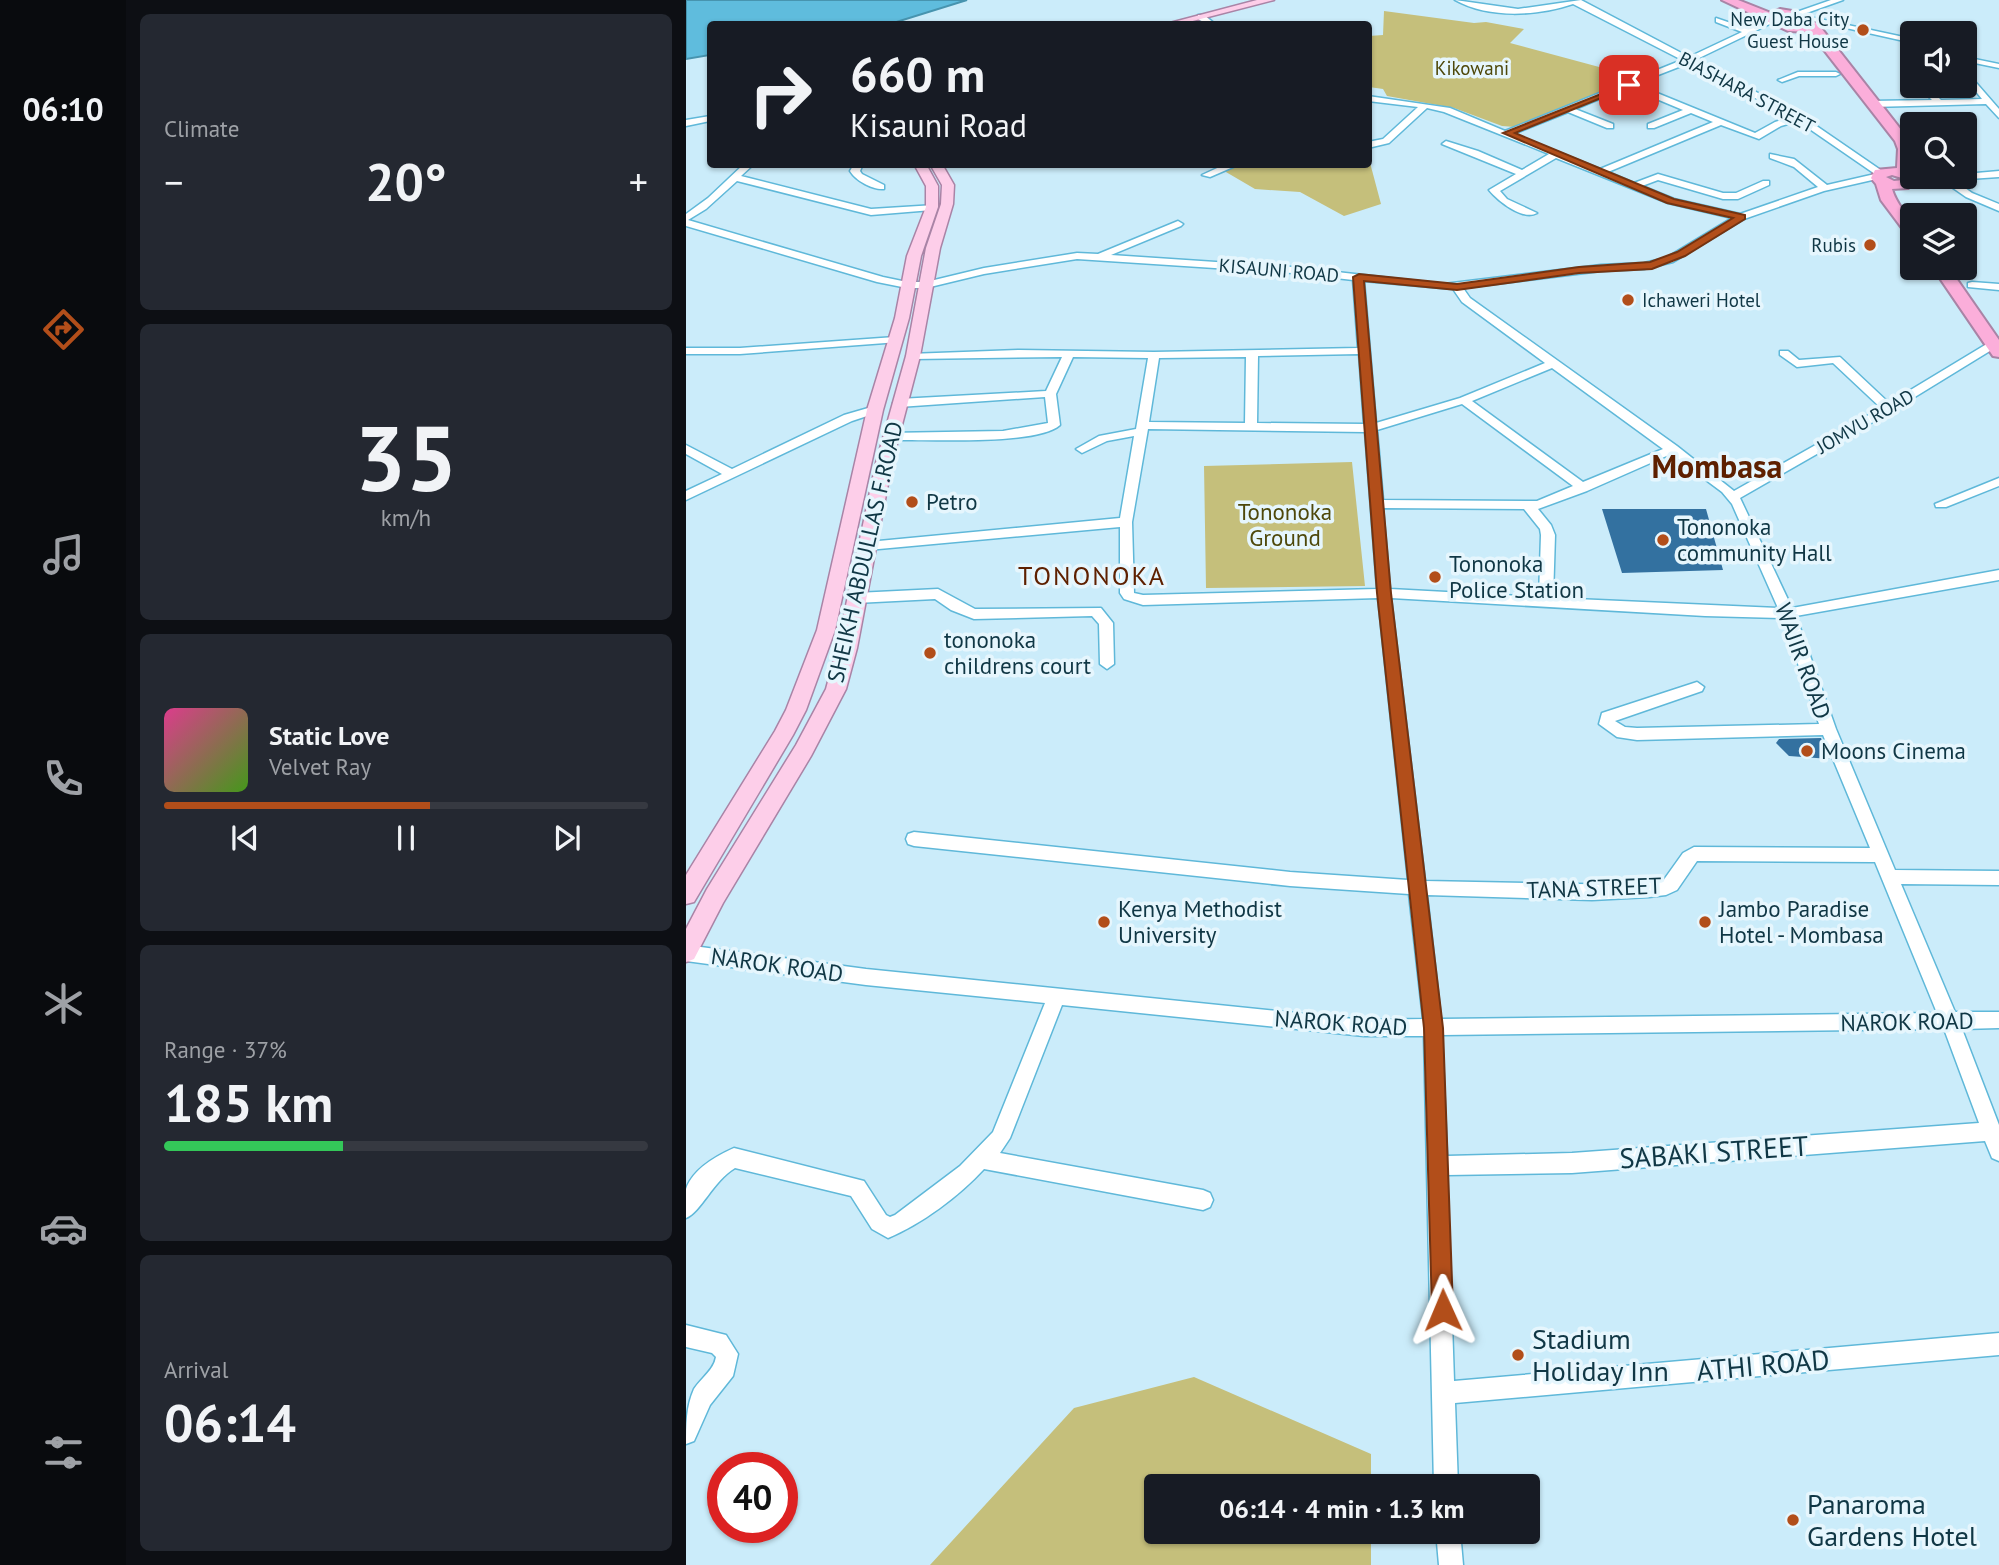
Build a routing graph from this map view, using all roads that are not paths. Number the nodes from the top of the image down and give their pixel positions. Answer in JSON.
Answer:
{"nodes":[{"id":1,"x":1250,"y":0,"type":"edge"},
{"id":2,"x":1269,"y":0,"type":"edge"},
{"id":3,"x":1459,"y":0,"type":"edge"},
{"id":4,"x":1574,"y":0,"type":"edge"},
{"id":5,"x":1728,"y":0,"type":"edge"},
{"id":6,"x":1740,"y":0,"type":"edge"},
{"id":7,"x":1811,"y":0,"type":"edge"},
{"id":8,"x":1839,"y":0,"type":"edge"},
{"id":9,"x":1822,"y":5,"type":"junction"},
{"id":10,"x":1226,"y":8,"type":"junction"},
{"id":11,"x":1202,"y":17,"type":"junction"},
{"id":12,"x":1719,"y":20,"type":"dead end"},
{"id":13,"x":1782,"y":20,"type":"junction"},
{"id":14,"x":1178,"y":21,"type":"edge"},
{"id":15,"x":1182,"y":21,"type":"edge"},
{"id":16,"x":1207,"y":21,"type":"edge"},
{"id":17,"x":1814,"y":28,"type":"junction"},
{"id":18,"x":1750,"y":32,"type":"junction"},
{"id":19,"x":1900,"y":39,"type":"edge"},
{"id":20,"x":1900,"y":45,"type":"edge"},
{"id":21,"x":1977,"y":54,"type":"edge"},
{"id":22,"x":1999,"y":59,"type":"edge"},
{"id":23,"x":1690,"y":60,"type":"junction"},
{"id":24,"x":1977,"y":61,"type":"edge"},
{"id":25,"x":1999,"y":66,"type":"edge"},
{"id":26,"x":1836,"y":74,"type":"junction"},
{"id":27,"x":1782,"y":79,"type":"dead end"},
{"id":28,"x":1629,"y":85,"type":"junction"},
{"id":29,"x":1977,"y":87,"type":"edge"},
{"id":30,"x":1372,"y":98,"type":"edge"},
{"id":31,"x":1935,"y":98,"type":"edge"},
{"id":32,"x":1938,"y":101,"type":"junction"},
{"id":33,"x":1988,"y":101,"type":"junction"},
{"id":34,"x":1425,"y":104,"type":"junction"},
{"id":35,"x":1871,"y":104,"type":"junction"},
{"id":36,"x":1569,"y":109,"type":"junction"},
{"id":37,"x":1691,"y":110,"type":"junction"},
{"id":38,"x":1999,"y":115,"type":"edge"},
{"id":39,"x":1799,"y":118,"type":"junction"},
{"id":40,"x":707,"y":120,"type":"edge"},
{"id":41,"x":1721,"y":122,"type":"junction"},
{"id":42,"x":686,"y":123,"type":"edge"},
{"id":43,"x":1651,"y":125,"type":"dead end"},
{"id":44,"x":1609,"y":126,"type":"dead end"},
{"id":45,"x":1507,"y":133,"type":"junction"},
{"id":46,"x":1900,"y":139,"type":"edge"},
{"id":47,"x":1372,"y":144,"type":"edge"},
{"id":48,"x":1446,"y":144,"type":"dead end"},
{"id":49,"x":1556,"y":154,"type":"junction"},
{"id":50,"x":1773,"y":156,"type":"dead end"},
{"id":51,"x":745,"y":168,"type":"edge"},
{"id":52,"x":856,"y":168,"type":"edge"},
{"id":53,"x":922,"y":168,"type":"edge"},
{"id":54,"x":939,"y":168,"type":"edge"},
{"id":55,"x":1225,"y":168,"type":"edge"},
{"id":56,"x":1600,"y":172,"type":"junction"},
{"id":57,"x":1522,"y":173,"type":"junction"},
{"id":58,"x":1999,"y":174,"type":"edge"},
{"id":59,"x":1207,"y":175,"type":"dead end"},
{"id":60,"x":1882,"y":176,"type":"junction"},
{"id":61,"x":1977,"y":176,"type":"edge"},
{"id":62,"x":733,"y":177,"type":"junction"},
{"id":63,"x":1900,"y":178,"type":"edge"},
{"id":64,"x":1766,"y":183,"type":"dead end"},
{"id":65,"x":1633,"y":186,"type":"junction"},
{"id":66,"x":881,"y":187,"type":"dead end"},
{"id":67,"x":1826,"y":188,"type":"junction"},
{"id":68,"x":1961,"y":189,"type":"edge"},
{"id":69,"x":932,"y":207,"type":"junction"},
{"id":70,"x":1999,"y":208,"type":"edge"},
{"id":71,"x":1532,"y":213,"type":"dead end"},
{"id":72,"x":1900,"y":216,"type":"edge"},
{"id":73,"x":1741,"y":217,"type":"junction"},
{"id":74,"x":689,"y":222,"type":"edge"},
{"id":75,"x":1178,"y":224,"type":"dead end"},
{"id":76,"x":1101,"y":256,"type":"junction"},
{"id":77,"x":1359,"y":277,"type":"junction"},
{"id":78,"x":1949,"y":280,"type":"edge"},
{"id":79,"x":1968,"y":280,"type":"edge"},
{"id":80,"x":917,"y":281,"type":"junction"},
{"id":81,"x":1972,"y":285,"type":"junction"},
{"id":82,"x":1457,"y":287,"type":"junction"},
{"id":83,"x":1999,"y":287,"type":"edge"},
{"id":84,"x":1999,"y":324,"type":"edge"},
{"id":85,"x":895,"y":340,"type":"junction"},
{"id":86,"x":1996,"y":348,"type":"edge"},
{"id":87,"x":686,"y":351,"type":"edge"},
{"id":88,"x":1363,"y":351,"type":"junction"},
{"id":89,"x":1252,"y":352,"type":"junction"},
{"id":90,"x":1784,"y":353,"type":"dead end"},
{"id":91,"x":1069,"y":354,"type":"junction"},
{"id":92,"x":1154,"y":355,"type":"junction"},
{"id":93,"x":913,"y":356,"type":"junction"},
{"id":94,"x":1553,"y":363,"type":"junction"},
{"id":95,"x":1050,"y":394,"type":"junction"},
{"id":96,"x":1464,"y":400,"type":"junction"},
{"id":97,"x":899,"y":403,"type":"junction"},
{"id":98,"x":1888,"y":409,"type":"junction"},
{"id":99,"x":875,"y":410,"type":"junction"},
{"id":100,"x":1251,"y":426,"type":"junction"},
{"id":101,"x":1371,"y":428,"type":"junction"},
{"id":102,"x":1142,"y":429,"type":"junction"},
{"id":103,"x":892,"y":436,"type":"junction"},
{"id":104,"x":686,"y":449,"type":"edge"},
{"id":105,"x":1082,"y":449,"type":"dead end"},
{"id":106,"x":1673,"y":450,"type":"junction"},
{"id":107,"x":730,"y":472,"type":"junction"},
{"id":108,"x":1999,"y":482,"type":"edge"},
{"id":109,"x":1583,"y":488,"type":"junction"},
{"id":110,"x":686,"y":496,"type":"edge"},
{"id":111,"x":1734,"y":496,"type":"junction"},
{"id":112,"x":1941,"y":503,"type":"dead end"},
{"id":113,"x":1378,"y":504,"type":"junction"},
{"id":114,"x":1529,"y":506,"type":"junction"},
{"id":115,"x":1126,"y":522,"type":"junction"},
{"id":116,"x":867,"y":546,"type":"junction"},
{"id":117,"x":1999,"y":575,"type":"edge"},
{"id":118,"x":1384,"y":593,"type":"junction"},
{"id":119,"x":856,"y":598,"type":"junction"},
{"id":120,"x":1546,"y":603,"type":"junction"},
{"id":121,"x":1788,"y":613,"type":"junction"},
{"id":122,"x":1107,"y":664,"type":"dead end"},
{"id":123,"x":1697,"y":687,"type":"dead end"},
{"id":124,"x":1828,"y":729,"type":"junction"},
{"id":125,"x":914,"y":839,"type":"dead end"},
{"id":126,"x":1880,"y":855,"type":"junction"},
{"id":127,"x":1888,"y":877,"type":"junction"},
{"id":128,"x":1999,"y":878,"type":"edge"},
{"id":129,"x":1416,"y":888,"type":"junction"},
{"id":130,"x":686,"y":895,"type":"edge"},
{"id":131,"x":686,"y":952,"type":"edge"},
{"id":132,"x":1057,"y":996,"type":"junction"},
{"id":133,"x":1999,"y":1020,"type":"edge"},
{"id":134,"x":1950,"y":1021,"type":"junction"},
{"id":135,"x":1433,"y":1028,"type":"junction"},
{"id":136,"x":1992,"y":1131,"type":"junction"},
{"id":137,"x":1999,"y":1151,"type":"edge"},
{"id":138,"x":982,"y":1159,"type":"junction"},
{"id":139,"x":1436,"y":1166,"type":"junction"},
{"id":140,"x":1203,"y":1200,"type":"dead end"},
{"id":141,"x":686,"y":1208,"type":"edge"},
{"id":142,"x":686,"y":1336,"type":"edge"},
{"id":143,"x":1999,"y":1344,"type":"edge"},
{"id":144,"x":1443,"y":1393,"type":"junction"},
{"id":145,"x":686,"y":1433,"type":"edge"},
{"id":146,"x":1446,"y":1474,"type":"edge"},
{"id":147,"x":1449,"y":1544,"type":"edge"},
{"id":148,"x":1451,"y":1565,"type":"edge"}],
"edges":[{"from":1,"to":10,"type":"main road"},
{"from":2,"to":10,"type":"main road"},
{"from":3,"to":4,"type":"street"},
{"from":4,"to":23,"type":"street","name":"BIASHARA STREET"},
{"from":5,"to":13,"type":"highway"},
{"from":6,"to":13,"type":"highway"},
{"from":7,"to":9,"type":"street"},
{"from":8,"to":9,"type":"street"},
{"from":9,"to":13,"type":"street"},
{"from":10,"to":11,"type":"main road"},
{"from":10,"to":14,"type":"main road"},
{"from":11,"to":15,"type":"main road"},
{"from":11,"to":16,"type":"street"},
{"from":12,"to":18,"type":"street"},
{"from":13,"to":17,"type":"highway"},
{"from":13,"to":18,"type":"street"},
{"from":13,"to":19,"type":"street"},
{"from":13,"to":26,"type":"highway"},
{"from":17,"to":20,"type":"street"},
{"from":17,"to":35,"type":"highway"},
{"from":18,"to":23,"type":"street"},
{"from":21,"to":22,"type":"street"},
{"from":23,"to":28,"type":"street"},
{"from":23,"to":39,"type":"street","name":"BIASHARA STREET"},
{"from":24,"to":25,"type":"street"},
{"from":26,"to":27,"type":"street"},
{"from":26,"to":60,"type":"highway"},
{"from":28,"to":36,"type":"street"},
{"from":28,"to":37,"type":"street"},
{"from":29,"to":33,"type":"street"},
{"from":30,"to":34,"type":"street"},
{"from":31,"to":32,"type":"street"},
{"from":32,"to":33,"type":"street"},
{"from":32,"to":35,"type":"street"},
{"from":33,"to":38,"type":"street"},
{"from":34,"to":45,"type":"street"},
{"from":34,"to":47,"type":"street"},
{"from":35,"to":46,"type":"highway"},
{"from":36,"to":44,"type":"street"},
{"from":36,"to":45,"type":"street"},
{"from":37,"to":41,"type":"street"},
{"from":37,"to":43,"type":"street"},
{"from":39,"to":41,"type":"street"},
{"from":39,"to":60,"type":"street","name":"BIASHARA STREET"},
{"from":40,"to":42,"type":"street"},
{"from":41,"to":56,"type":"street"},
{"from":45,"to":49,"type":"street"},
{"from":48,"to":57,"type":"street"},
{"from":49,"to":56,"type":"street"},
{"from":49,"to":57,"type":"street"},
{"from":50,"to":67,"type":"street"},
{"from":51,"to":62,"type":"street"},
{"from":52,"to":66,"type":"street"},
{"from":53,"to":69,"type":"main road"},
{"from":54,"to":80,"type":"main road","name":"SHEIKH ABDULLAS F.ROAD"},
{"from":55,"to":59,"type":"street"},
{"from":56,"to":65,"type":"street"},
{"from":57,"to":71,"type":"street"},
{"from":58,"to":61,"type":"street"},
{"from":60,"to":63,"type":"highway"},
{"from":60,"to":67,"type":"street","name":"KISAUNI ROAD"},
{"from":60,"to":72,"type":"highway"},
{"from":62,"to":69,"type":"street"},
{"from":62,"to":74,"type":"street"},
{"from":64,"to":65,"type":"street"},
{"from":65,"to":73,"type":"street"},
{"from":67,"to":73,"type":"street","name":"KISAUNI ROAD"},
{"from":68,"to":70,"type":"street"},
{"from":69,"to":80,"type":"main road","name":"SHEIKH ABDULLAS F.ROAD"},
{"from":73,"to":82,"type":"street","name":"KISAUNI ROAD"},
{"from":74,"to":80,"type":"street"},
{"from":75,"to":76,"type":"street"},
{"from":76,"to":77,"type":"street","name":"KISAUNI ROAD"},
{"from":76,"to":80,"type":"street","name":"KISAUNI ROAD"},
{"from":77,"to":82,"type":"street","name":"KISAUNI ROAD"},
{"from":77,"to":88,"type":"street"},
{"from":78,"to":86,"type":"highway"},
{"from":79,"to":81,"type":"highway"},
{"from":80,"to":85,"type":"main road","name":"SHEIKH ABDULLAS F.ROAD"},
{"from":80,"to":93,"type":"main road","name":"SHEIKH ABDULLAS F.ROAD"},
{"from":81,"to":83,"type":"street"},
{"from":81,"to":84,"type":"highway"},
{"from":82,"to":94,"type":"street","name":"WAJIR ROAD"},
{"from":85,"to":87,"type":"street"},
{"from":85,"to":99,"type":"main road","name":"SHEIKH ABDULLAS F.ROAD"},
{"from":86,"to":98,"type":"street","name":"JOMVU ROAD"},
{"from":88,"to":89,"type":"street"},
{"from":88,"to":101,"type":"street"},
{"from":89,"to":92,"type":"street"},
{"from":89,"to":100,"type":"street"},
{"from":90,"to":98,"type":"street"},
{"from":91,"to":92,"type":"street"},
{"from":91,"to":93,"type":"street"},
{"from":91,"to":95,"type":"street"},
{"from":92,"to":102,"type":"street"},
{"from":93,"to":97,"type":"main road","name":"SHEIKH ABDULLAS F.ROAD"},
{"from":94,"to":96,"type":"street"},
{"from":94,"to":106,"type":"street","name":"WAJIR ROAD"},
{"from":95,"to":97,"type":"street"},
{"from":95,"to":103,"type":"street"},
{"from":96,"to":101,"type":"street"},
{"from":96,"to":109,"type":"street"},
{"from":97,"to":103,"type":"main road","name":"SHEIKH ABDULLAS F.ROAD"},
{"from":98,"to":111,"type":"street","name":"JOMVU ROAD"},
{"from":99,"to":107,"type":"street"},
{"from":99,"to":130,"type":"main road","name":"SHEIKH ABDULLAS F.ROAD"},
{"from":100,"to":101,"type":"street"},
{"from":100,"to":102,"type":"street"},
{"from":101,"to":113,"type":"street"},
{"from":102,"to":105,"type":"street"},
{"from":102,"to":115,"type":"street"},
{"from":103,"to":116,"type":"main road","name":"SHEIKH ABDULLAS F.ROAD"},
{"from":104,"to":107,"type":"street"},
{"from":106,"to":109,"type":"street"},
{"from":106,"to":111,"type":"street","name":"WAJIR ROAD"},
{"from":107,"to":110,"type":"street"},
{"from":108,"to":112,"type":"street"},
{"from":109,"to":114,"type":"street"},
{"from":111,"to":121,"type":"street","name":"WAJIR ROAD"},
{"from":113,"to":114,"type":"street"},
{"from":113,"to":118,"type":"street"},
{"from":114,"to":120,"type":"street"},
{"from":115,"to":116,"type":"street"},
{"from":115,"to":118,"type":"street"},
{"from":116,"to":119,"type":"main road","name":"SHEIKH ABDULLAS F.ROAD"},
{"from":117,"to":121,"type":"street"},
{"from":118,"to":120,"type":"street"},
{"from":118,"to":129,"type":"street"},
{"from":119,"to":122,"type":"street"},
{"from":119,"to":131,"type":"main road","name":"SHEIKH ABDULLAS F.ROAD"},
{"from":120,"to":121,"type":"street"},
{"from":121,"to":124,"type":"street","name":"WAJIR ROAD"},
{"from":123,"to":124,"type":"street"},
{"from":124,"to":126,"type":"street","name":"WAJIR ROAD"},
{"from":125,"to":129,"type":"street"},
{"from":126,"to":127,"type":"street","name":"WAJIR ROAD"},
{"from":126,"to":129,"type":"street","name":"TANA STREET"},
{"from":127,"to":128,"type":"street"},
{"from":127,"to":134,"type":"street","name":"WAJIR ROAD"},
{"from":129,"to":135,"type":"street"},
{"from":131,"to":132,"type":"street","name":"NAROK ROAD"},
{"from":132,"to":135,"type":"street","name":"NAROK ROAD"},
{"from":132,"to":138,"type":"street"},
{"from":133,"to":134,"type":"street","name":"NAROK ROAD"},
{"from":134,"to":135,"type":"street","name":"NAROK ROAD"},
{"from":134,"to":136,"type":"street","name":"WAJIR ROAD"},
{"from":135,"to":139,"type":"street"},
{"from":136,"to":137,"type":"street","name":"WAJIR ROAD"},
{"from":136,"to":139,"type":"street","name":"SABAKI STREET"},
{"from":138,"to":140,"type":"street"},
{"from":138,"to":141,"type":"street"},
{"from":139,"to":144,"type":"street"},
{"from":142,"to":145,"type":"street"},
{"from":143,"to":144,"type":"street","name":"ATHI ROAD"},
{"from":144,"to":146,"type":"street"},
{"from":147,"to":148,"type":"street"}]}
